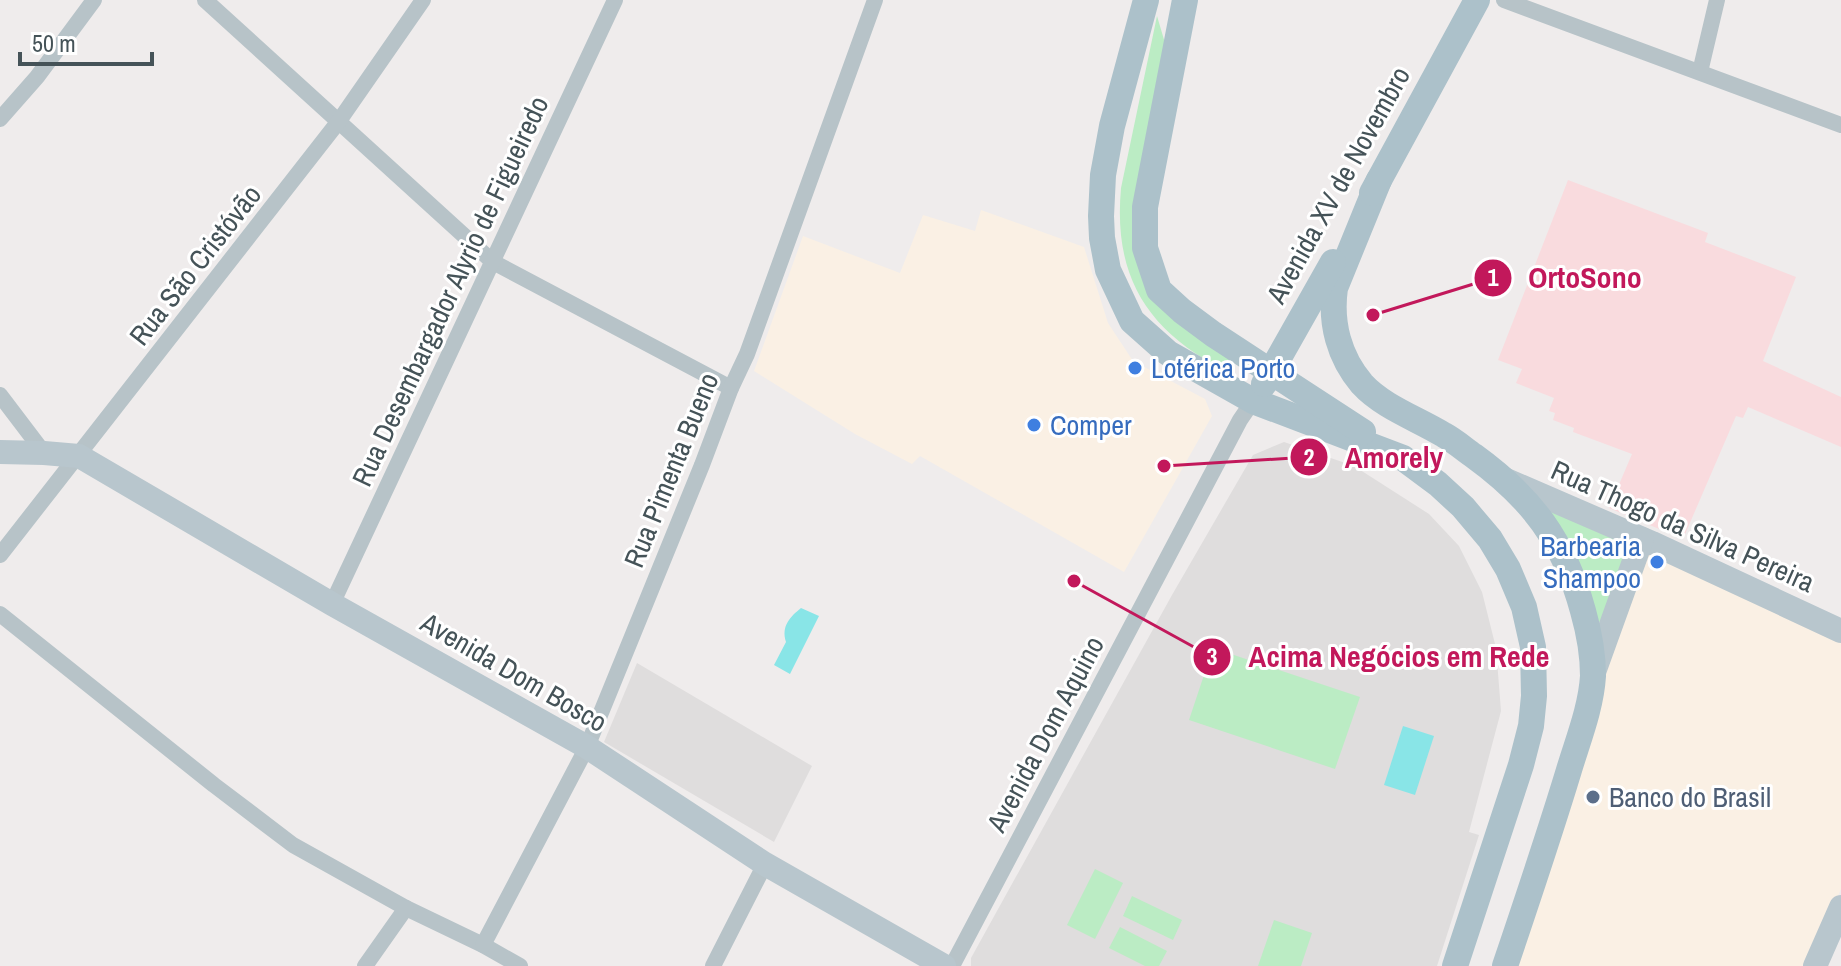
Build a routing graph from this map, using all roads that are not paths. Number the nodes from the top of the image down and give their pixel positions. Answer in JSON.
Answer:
{"nodes":[{"id":1,"x":94,"y":0,"type":"edge"},
{"id":2,"x":205,"y":0,"type":"edge"},
{"id":3,"x":423,"y":0,"type":"edge"},
{"id":4,"x":615,"y":0,"type":"edge"},
{"id":5,"x":875,"y":0,"type":"edge"},
{"id":6,"x":1146,"y":0,"type":"edge"},
{"id":7,"x":1162,"y":0,"type":"edge"},
{"id":8,"x":1185,"y":0,"type":"edge"},
{"id":9,"x":1477,"y":0,"type":"edge"},
{"id":10,"x":1504,"y":0,"type":"edge"},
{"id":11,"x":1717,"y":0,"type":"edge"},
{"id":12,"x":1176,"y":45,"type":"junction"},
{"id":13,"x":1700,"y":72,"type":"junction"},
{"id":14,"x":0,"y":119,"type":"edge"},
{"id":15,"x":339,"y":121,"type":"junction"},
{"id":16,"x":1841,"y":125,"type":"edge"},
{"id":17,"x":1379,"y":180,"type":"junction"},
{"id":18,"x":493,"y":262,"type":"junction"},
{"id":19,"x":1271,"y":372,"type":"junction"},
{"id":20,"x":731,"y":388,"type":"junction"},
{"id":21,"x":0,"y":395,"type":"edge"},
{"id":22,"x":1253,"y":401,"type":"junction"},
{"id":23,"x":0,"y":452,"type":"edge"},
{"id":24,"x":44,"y":453,"type":"junction"},
{"id":25,"x":79,"y":456,"type":"junction"},
{"id":26,"x":1403,"y":458,"type":"junction"},
{"id":27,"x":1500,"y":477,"type":"junction"},
{"id":28,"x":1642,"y":539,"type":"junction"},
{"id":29,"x":0,"y":555,"type":"edge"},
{"id":30,"x":332,"y":604,"type":"junction"},
{"id":31,"x":0,"y":614,"type":"edge"},
{"id":32,"x":1841,"y":631,"type":"edge"},
{"id":33,"x":1593,"y":677,"type":"junction"},
{"id":34,"x":587,"y":747,"type":"junction"},
{"id":35,"x":765,"y":864,"type":"junction"},
{"id":36,"x":1841,"y":907,"type":"edge"},
{"id":37,"x":406,"y":908,"type":"junction"},
{"id":38,"x":483,"y":945,"type":"junction"},
{"id":39,"x":365,"y":966,"type":"edge"},
{"id":40,"x":520,"y":966,"type":"edge"},
{"id":41,"x":713,"y":966,"type":"edge"},
{"id":42,"x":944,"y":966,"type":"edge"},
{"id":43,"x":952,"y":966,"type":"edge"},
{"id":44,"x":1455,"y":966,"type":"edge"},
{"id":45,"x":1505,"y":966,"type":"edge"},
{"id":46,"x":1815,"y":966,"type":"edge"}],
"edges":[{"from":1,"to":14,"type":"street"},
{"from":2,"to":15,"type":"street"},
{"from":3,"to":15,"type":"street","name":"Rua São Cristóvão"},
{"from":4,"to":18,"type":"street","name":"Rua Desembargador Alyrio de Figueiredo"},
{"from":5,"to":20,"type":"street","name":"Rua Pimenta Bueno"},
{"from":6,"to":22,"type":"main road"},
{"from":7,"to":12,"type":"main road"},
{"from":8,"to":12,"type":"main road"},
{"from":9,"to":17,"type":"main road","name":"Avenida XV de Novembro"},
{"from":10,"to":13,"type":"street"},
{"from":11,"to":13,"type":"street"},
{"from":12,"to":19,"type":"main road"},
{"from":13,"to":16,"type":"street"},
{"from":15,"to":18,"type":"street"},
{"from":15,"to":25,"type":"street","name":"Rua São Cristóvão"},
{"from":17,"to":19,"type":"main road","name":"Avenida XV de Novembro"},
{"from":17,"to":27,"type":"main road"},
{"from":18,"to":20,"type":"street"},
{"from":18,"to":30,"type":"street","name":"Rua Desembargador Alyrio de Figueiredo"},
{"from":19,"to":22,"type":"main road","name":"Avenida XV de Novembro"},
{"from":19,"to":26,"type":"main road"},
{"from":20,"to":34,"type":"street","name":"Rua Pimenta Bueno"},
{"from":21,"to":24,"type":"street"},
{"from":22,"to":26,"type":"main road"},
{"from":22,"to":43,"type":"street","name":"Avenida Dom Aquino"},
{"from":23,"to":24,"type":"street","name":"Avenida Dom Bosco"},
{"from":24,"to":25,"type":"street","name":"Avenida Dom Bosco"},
{"from":25,"to":29,"type":"street","name":"Rua São Cristóvão"},
{"from":25,"to":30,"type":"street","name":"Avenida Dom Bosco"},
{"from":26,"to":44,"type":"main road"},
{"from":27,"to":28,"type":"street","name":"Rua Thogo da Silva Pereira"},
{"from":27,"to":33,"type":"main road"},
{"from":28,"to":32,"type":"street","name":"Rua Thogo da Silva Pereira"},
{"from":28,"to":33,"type":"street"},
{"from":30,"to":34,"type":"street","name":"Avenida Dom Bosco"},
{"from":31,"to":37,"type":"street"},
{"from":33,"to":45,"type":"main road"},
{"from":34,"to":35,"type":"street","name":"Avenida Dom Bosco"},
{"from":34,"to":38,"type":"street","name":"Rua Pimenta Bueno"},
{"from":35,"to":41,"type":"street"},
{"from":35,"to":42,"type":"street","name":"Avenida Dom Bosco"},
{"from":36,"to":46,"type":"street"},
{"from":37,"to":38,"type":"street"},
{"from":37,"to":39,"type":"street"},
{"from":38,"to":40,"type":"street"}]}
